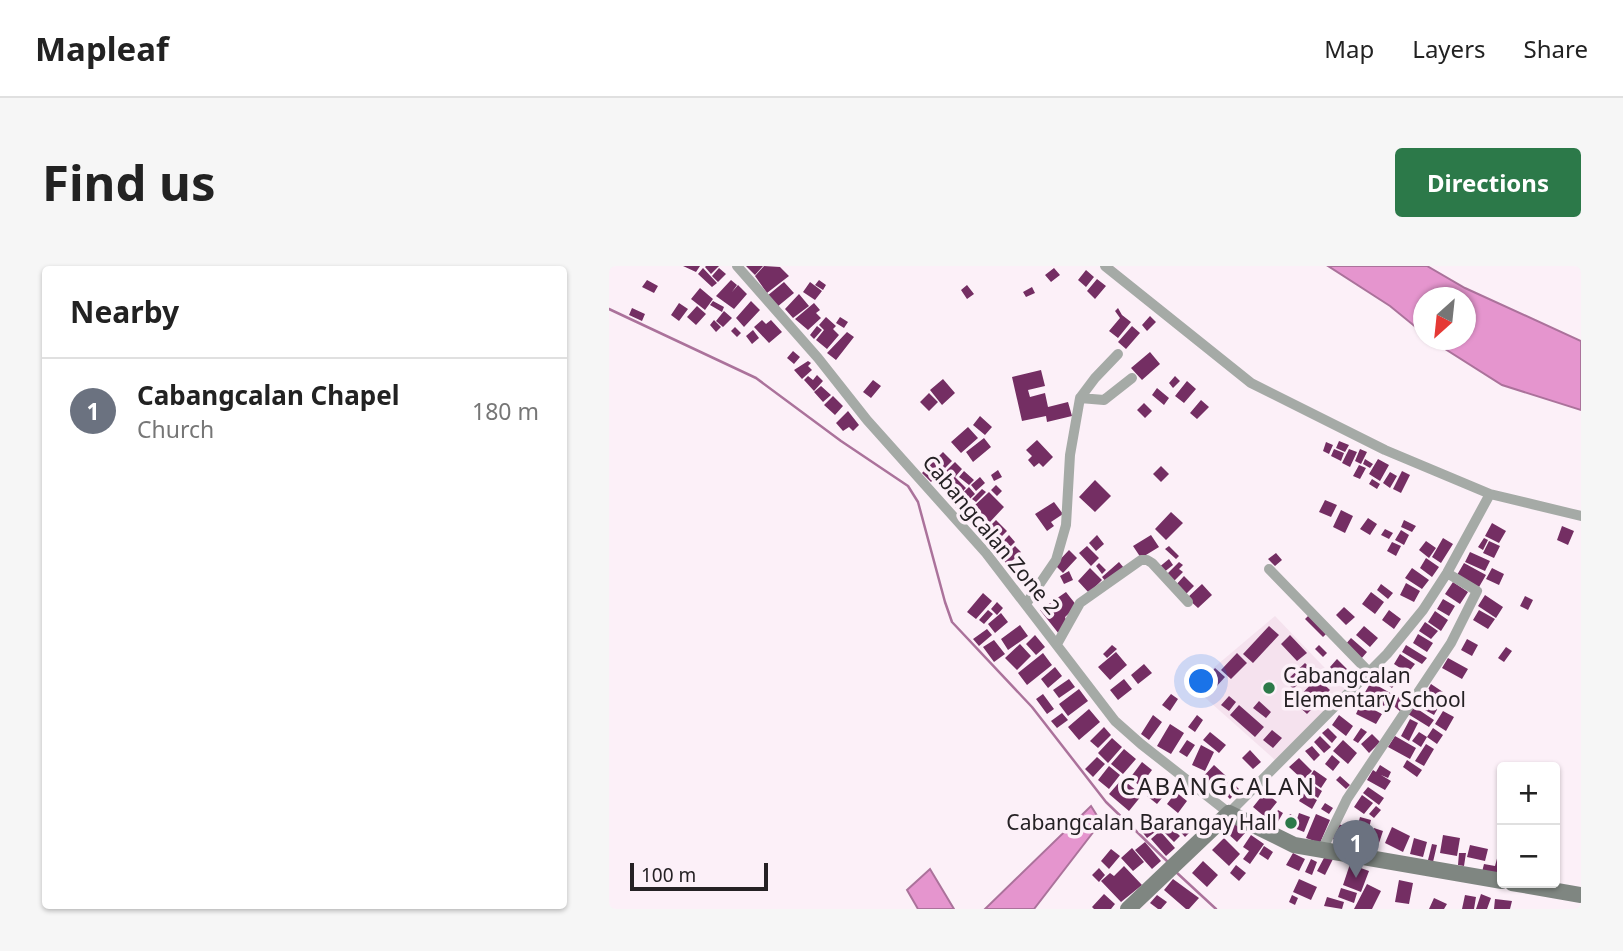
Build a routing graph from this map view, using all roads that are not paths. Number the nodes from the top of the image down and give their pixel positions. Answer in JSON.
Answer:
{"nodes":[{"id":1,"x":737,"y":266,"type":"edge"},
{"id":2,"x":1105,"y":266,"type":"edge"},
{"id":3,"x":1118,"y":354,"type":"dead end"},
{"id":4,"x":1132,"y":378,"type":"dead end"},
{"id":5,"x":1080,"y":398,"type":"junction"},
{"id":6,"x":1490,"y":494,"type":"junction"},
{"id":7,"x":1581,"y":516,"type":"edge"},
{"id":8,"x":1269,"y":569,"type":"dead end"},
{"id":9,"x":1447,"y":573,"type":"junction"},
{"id":10,"x":1188,"y":602,"type":"dead end"},
{"id":11,"x":1026,"y":604,"type":"junction"},
{"id":12,"x":1057,"y":644,"type":"junction"},
{"id":13,"x":1369,"y":672,"type":"junction"},
{"id":14,"x":1229,"y":813,"type":"junction"},
{"id":15,"x":1322,"y":850,"type":"junction"},
{"id":16,"x":1497,"y":880,"type":"edge"},
{"id":17,"x":1543,"y":888,"type":"edge"},
{"id":18,"x":1581,"y":894,"type":"edge"},
{"id":19,"x":1128,"y":909,"type":"edge"}],
"edges":[{"from":1,"to":11,"type":"street","name":"Cabangcalan Zone 2"},
{"from":2,"to":6,"type":"street"},
{"from":3,"to":5,"type":"street"},
{"from":4,"to":5,"type":"street"},
{"from":5,"to":11,"type":"street"},
{"from":6,"to":7,"type":"street"},
{"from":6,"to":9,"type":"street"},
{"from":8,"to":13,"type":"street"},
{"from":9,"to":13,"type":"street"},
{"from":9,"to":15,"type":"street"},
{"from":10,"to":12,"type":"street"},
{"from":11,"to":12,"type":"street","name":"Cabangcalan Zone 2"},
{"from":12,"to":14,"type":"street","name":"Cabangcalan Zone 2"},
{"from":13,"to":14,"type":"street"},
{"from":14,"to":15,"type":"street"},
{"from":14,"to":19,"type":"street"},
{"from":15,"to":16,"type":"street"},
{"from":17,"to":18,"type":"street"}]}
